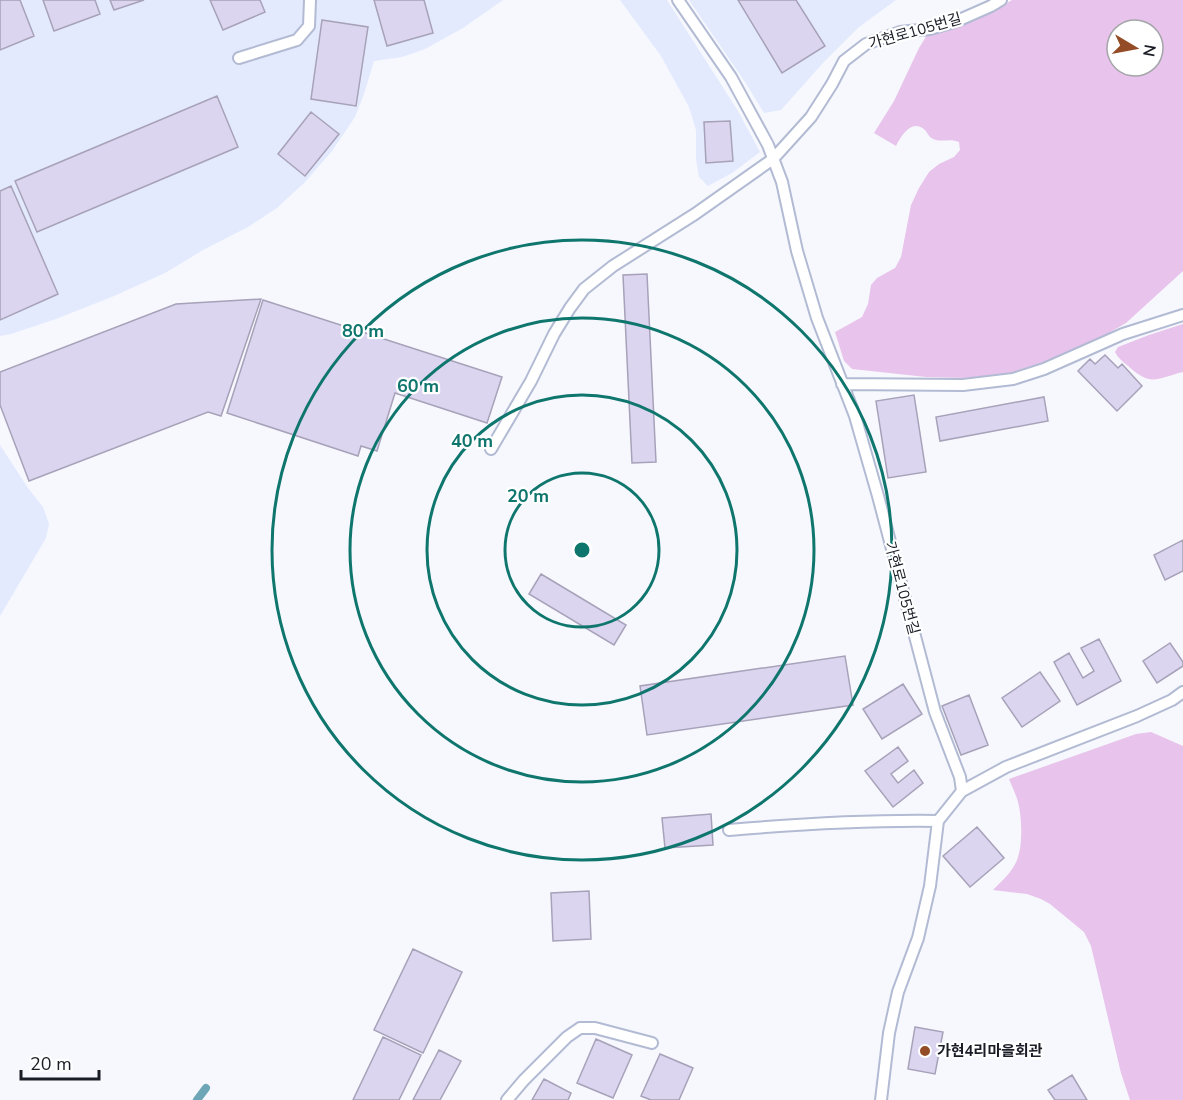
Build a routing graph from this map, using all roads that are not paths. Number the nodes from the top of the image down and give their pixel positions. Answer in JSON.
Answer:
{"nodes":[{"id":1,"x":310,"y":0,"type":"edge"},
{"id":2,"x":678,"y":0,"type":"edge"},
{"id":3,"x":1001,"y":0,"type":"edge"},
{"id":4,"x":239,"y":58,"type":"dead end"},
{"id":5,"x":773,"y":159,"type":"junction"},
{"id":6,"x":1183,"y":315,"type":"edge"},
{"id":7,"x":842,"y":384,"type":"junction"},
{"id":8,"x":491,"y":449,"type":"dead end"},
{"id":9,"x":1183,"y":692,"type":"edge"},
{"id":10,"x":962,"y":791,"type":"junction"},
{"id":11,"x":938,"y":821,"type":"junction"},
{"id":12,"x":729,"y":830,"type":"dead end"},
{"id":13,"x":652,"y":1042,"type":"dead end"},
{"id":14,"x":507,"y":1100,"type":"edge"},
{"id":15,"x":881,"y":1100,"type":"edge"}],
"edges":[{"from":1,"to":4,"type":"lane"},
{"from":2,"to":5,"type":"lane","name":"가현로105번길"},
{"from":3,"to":5,"type":"lane","name":"가현로105번길"},
{"from":5,"to":7,"type":"lane","name":"가현로105번길"},
{"from":5,"to":8,"type":"lane"},
{"from":6,"to":7,"type":"lane"},
{"from":7,"to":10,"type":"lane","name":"가현로105번길"},
{"from":9,"to":10,"type":"lane"},
{"from":10,"to":11,"type":"lane"},
{"from":11,"to":12,"type":"lane"},
{"from":11,"to":15,"type":"lane"},
{"from":13,"to":14,"type":"lane"}]}
